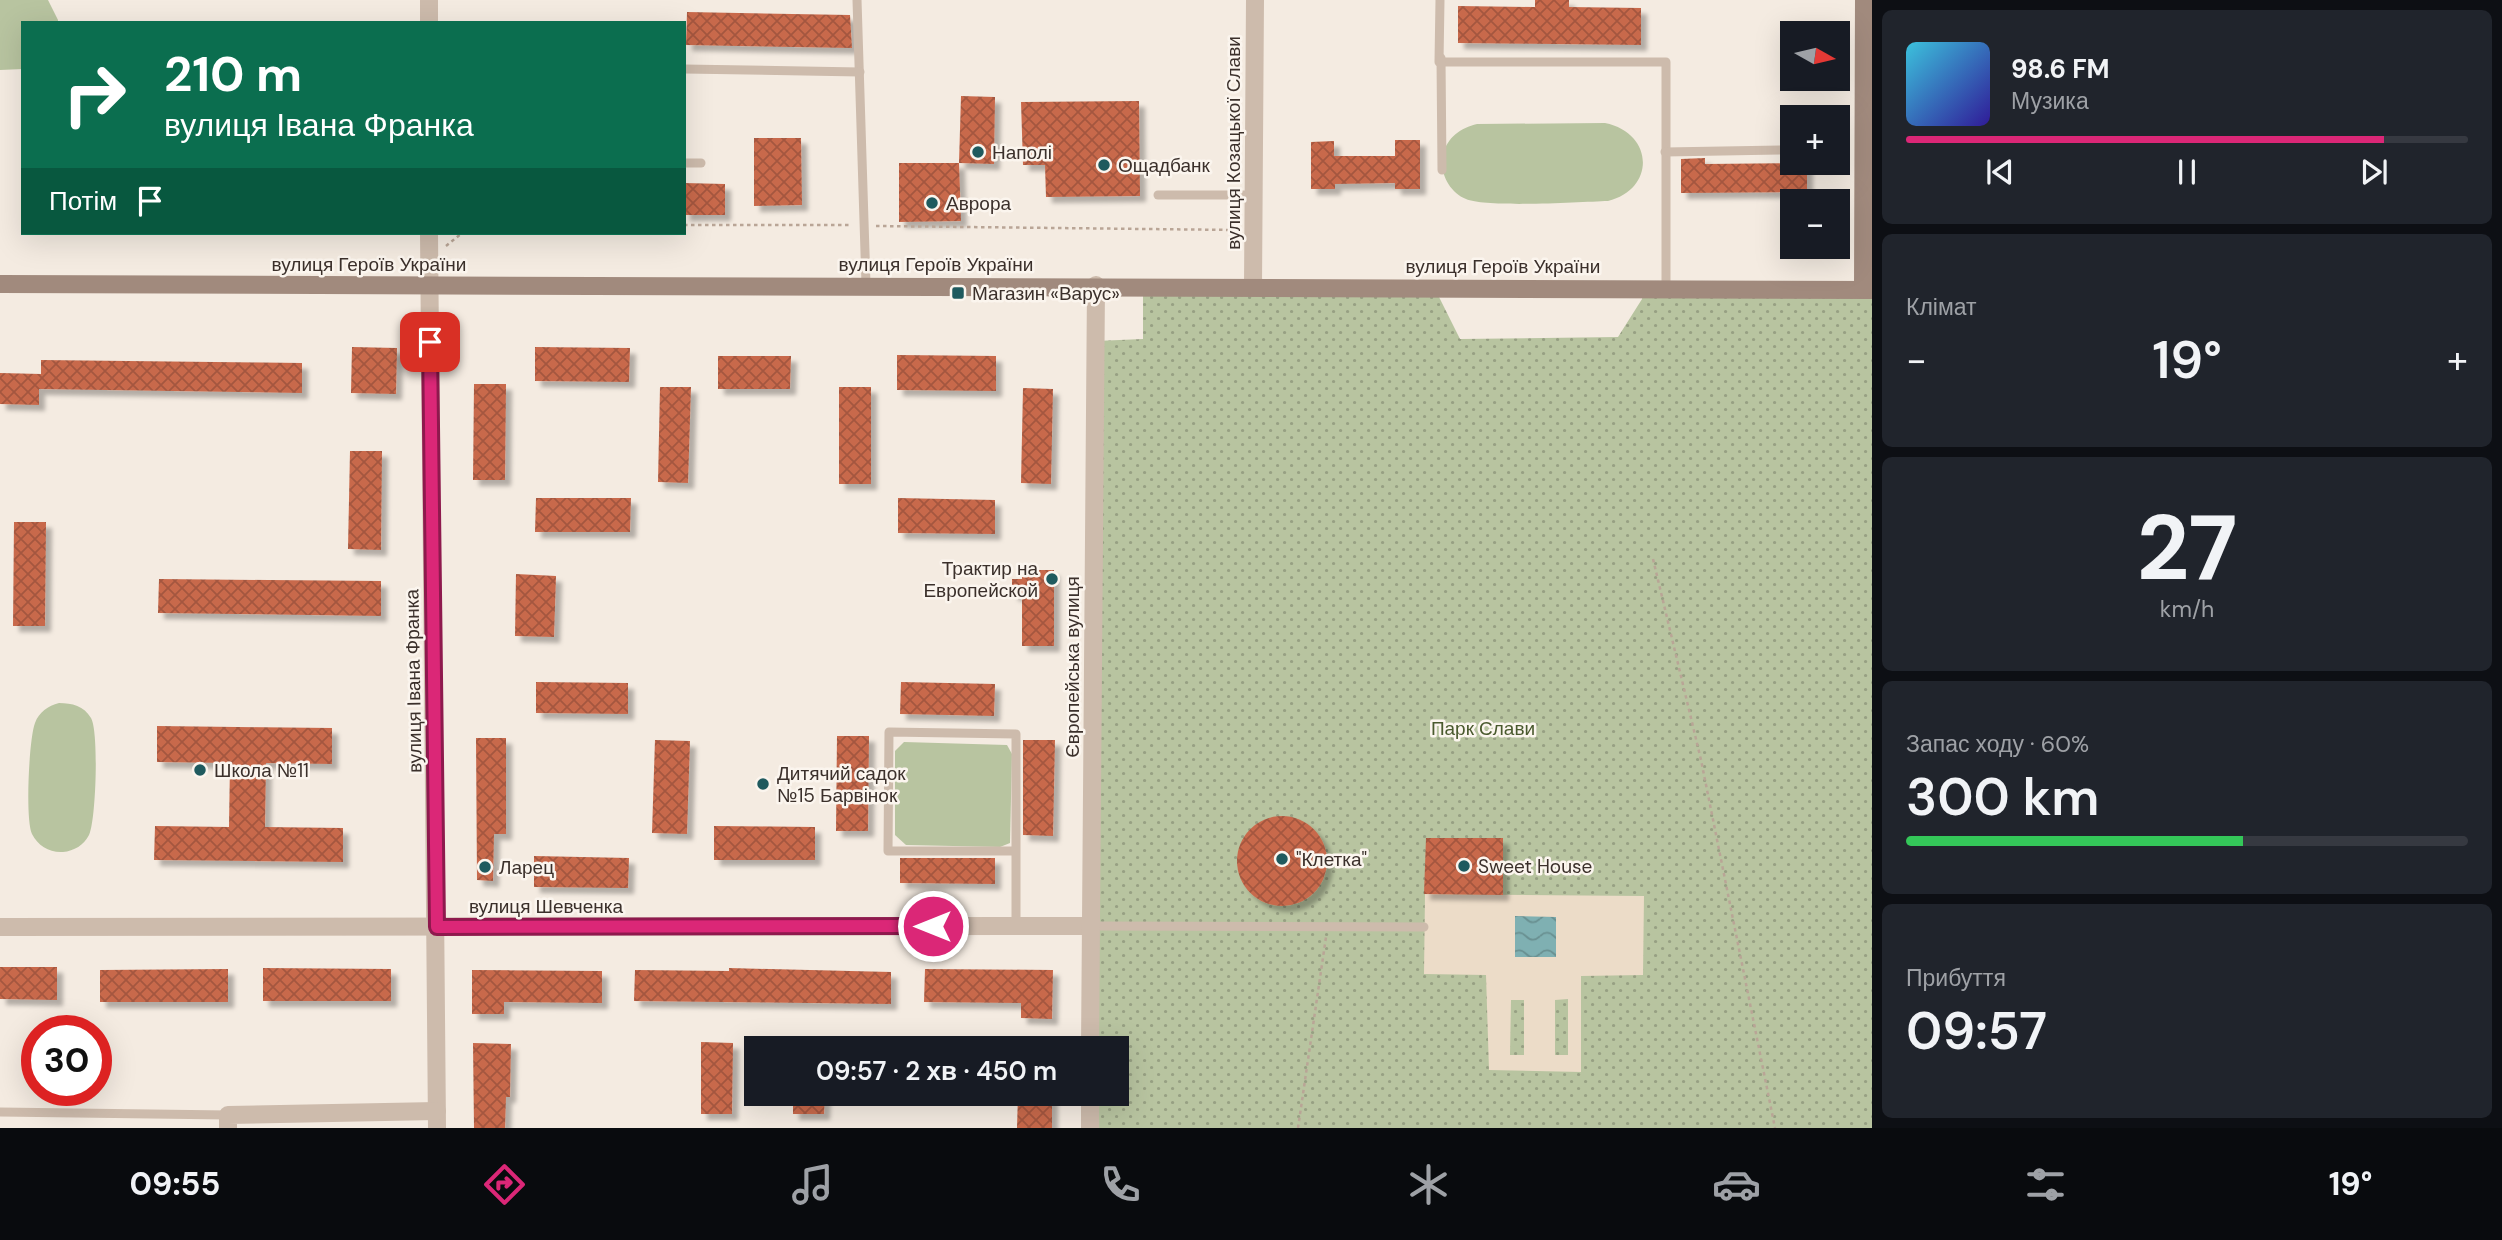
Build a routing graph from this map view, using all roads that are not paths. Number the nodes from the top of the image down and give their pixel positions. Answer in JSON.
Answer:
{"nodes":[{"id":1,"x":429,"y":0,"type":"edge"},
{"id":2,"x":858,"y":0,"type":"edge"},
{"id":3,"x":1255,"y":0,"type":"edge"},
{"id":4,"x":1440,"y":0,"type":"edge"},
{"id":5,"x":1864,"y":0,"type":"edge"},
{"id":6,"x":429,"y":21,"type":"edge"},
{"id":7,"x":686,"y":69,"type":"edge"},
{"id":8,"x":860,"y":72,"type":"junction"},
{"id":9,"x":1780,"y":150,"type":"dead end"},
{"id":10,"x":1665,"y":152,"type":"junction"},
{"id":11,"x":686,"y":163,"type":"edge"},
{"id":12,"x":701,"y":163,"type":"dead end"},
{"id":13,"x":1442,"y":170,"type":"dead end"},
{"id":14,"x":1158,"y":195,"type":"dead end"},
{"id":15,"x":1254,"y":195,"type":"junction"},
{"id":16,"x":429,"y":235,"type":"edge"},
{"id":17,"x":0,"y":284,"type":"edge"},
{"id":18,"x":866,"y":284,"type":"junction"},
{"id":19,"x":429,"y":285,"type":"junction"},
{"id":20,"x":1096,"y":285,"type":"junction"},
{"id":21,"x":1254,"y":286,"type":"junction"},
{"id":22,"x":1665,"y":288,"type":"junction"},
{"id":23,"x":1868,"y":290,"type":"edge"},
{"id":24,"x":1016,"y":851,"type":"junction"},
{"id":25,"x":1016,"y":926,"type":"junction"},
{"id":26,"x":1091,"y":926,"type":"junction"},
{"id":27,"x":0,"y":927,"type":"edge"},
{"id":28,"x":437,"y":927,"type":"junction"},
{"id":29,"x":1424,"y":927,"type":"dead end"},
{"id":30,"x":1090,"y":1036,"type":"edge"},
{"id":31,"x":1090,"y":1106,"type":"edge"},
{"id":32,"x":0,"y":1112,"type":"edge"},
{"id":33,"x":437,"y":1120,"type":"edge"},
{"id":34,"x":228,"y":1121,"type":"edge"},
{"id":35,"x":1090,"y":1128,"type":"edge"}],
"edges":[{"from":1,"to":6,"type":"street"},
{"from":2,"to":8,"type":"lane"},
{"from":3,"to":15,"type":"street","name":"вулиця Козацької Слави"},
{"from":4,"to":10,"type":"lane"},
{"from":4,"to":13,"type":"lane"},
{"from":5,"to":23,"type":"street"},
{"from":7,"to":8,"type":"lane"},
{"from":8,"to":18,"type":"lane"},
{"from":9,"to":10,"type":"lane"},
{"from":10,"to":22,"type":"lane"},
{"from":11,"to":12,"type":"lane"},
{"from":14,"to":15,"type":"lane"},
{"from":15,"to":21,"type":"street","name":"вулиця Козацької Слави"},
{"from":16,"to":19,"type":"street","name":"вулиця Івана Франка"},
{"from":17,"to":19,"type":"street","name":"вулиця Героїв України"},
{"from":18,"to":19,"type":"street","name":"вулиця Героїв України"},
{"from":18,"to":20,"type":"street","name":"вулиця Героїв України"},
{"from":19,"to":28,"type":"street","name":"вулиця Івана Франка"},
{"from":20,"to":21,"type":"street","name":"вулиця Героїв України"},
{"from":20,"to":26,"type":"street","name":"Європейська вулиця"},
{"from":21,"to":22,"type":"street","name":"вулиця Героїв України"},
{"from":22,"to":23,"type":"street","name":"вулиця Героїв України"},
{"from":24,"to":24,"type":"lane"},
{"from":24,"to":25,"type":"lane"},
{"from":25,"to":26,"type":"street","name":"вулиця Шевченка"},
{"from":25,"to":28,"type":"street","name":"вулиця Шевченка"},
{"from":26,"to":29,"type":"lane"},
{"from":26,"to":30,"type":"street","name":"Європейська вулиця"},
{"from":27,"to":28,"type":"street","name":"вулиця Шевченка"},
{"from":28,"to":33,"type":"street","name":"вулиця Івана Франка"},
{"from":31,"to":35,"type":"street"},
{"from":32,"to":34,"type":"lane"},
{"from":33,"to":34,"type":"street"}]}
